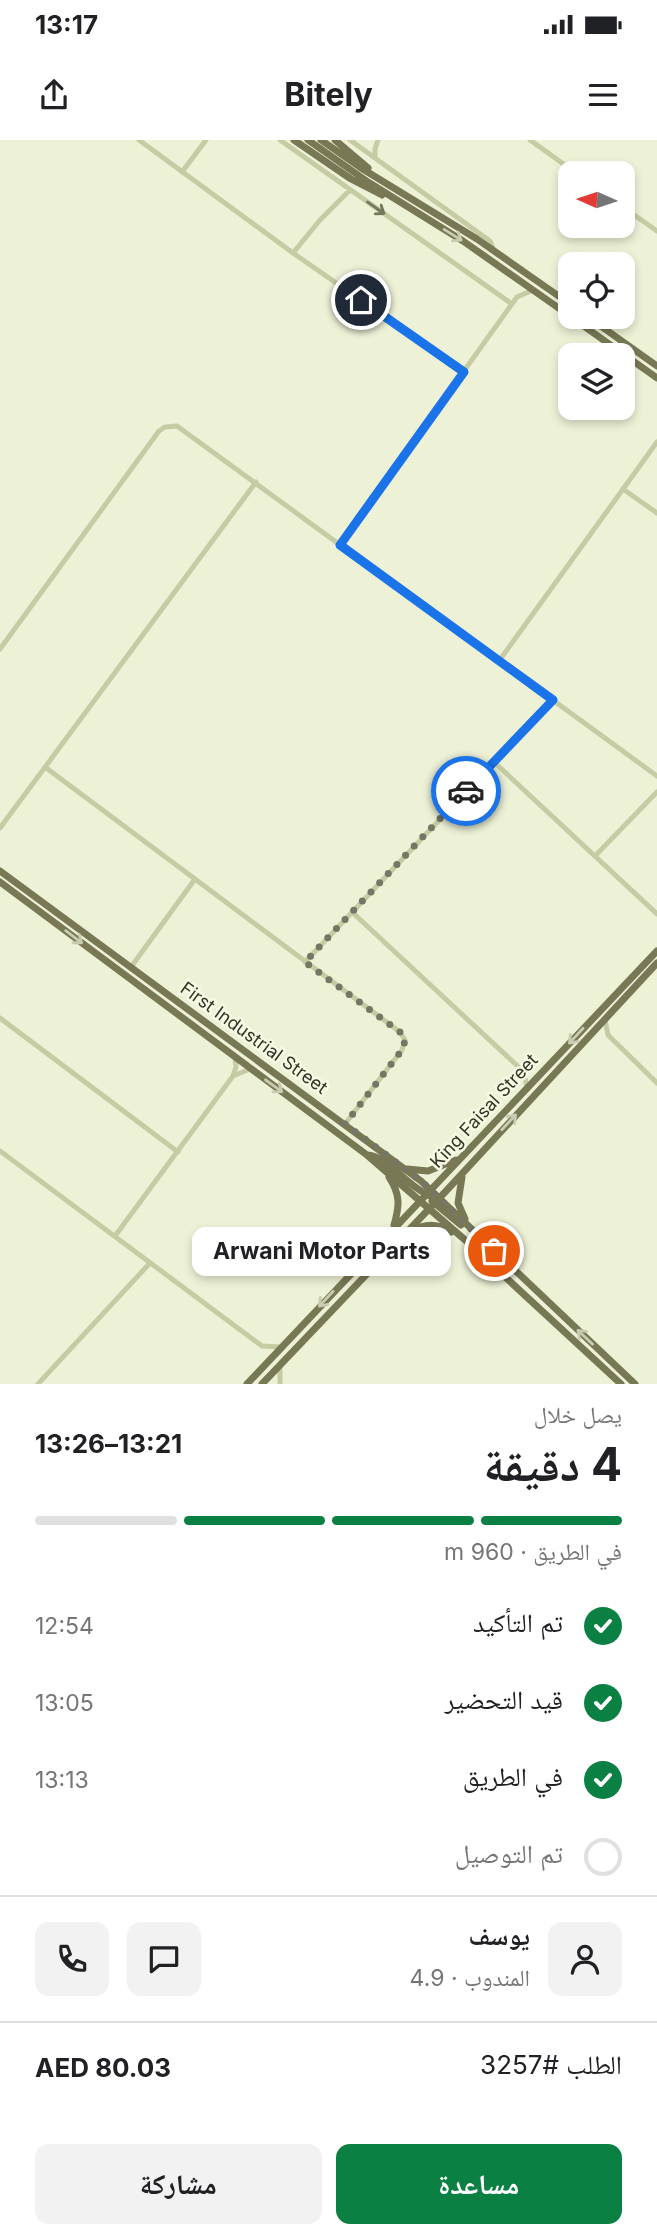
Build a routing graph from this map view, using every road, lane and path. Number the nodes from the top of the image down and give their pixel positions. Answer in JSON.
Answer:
{"nodes":[{"id":1,"x":139,"y":140,"type":"edge"},
{"id":2,"x":205,"y":140,"type":"edge"},
{"id":3,"x":280,"y":140,"type":"edge"},
{"id":4,"x":294,"y":140,"type":"edge"},
{"id":5,"x":308,"y":140,"type":"edge"},
{"id":6,"x":321,"y":140,"type":"edge"},
{"id":7,"x":335,"y":140,"type":"edge"},
{"id":8,"x":350,"y":140,"type":"edge"},
{"id":9,"x":530,"y":140,"type":"edge"},
{"id":10,"x":377,"y":142,"type":"edge"},
{"id":11,"x":360,"y":148,"type":"junction"},
{"id":12,"x":375,"y":159,"type":"junction"},
{"id":13,"x":559,"y":161,"type":"edge"},
{"id":14,"x":182,"y":172,"type":"junction"},
{"id":15,"x":385,"y":182,"type":"junction"},
{"id":16,"x":350,"y":190,"type":"junction"},
{"id":17,"x":395,"y":199,"type":"junction"},
{"id":18,"x":635,"y":215,"type":"edge"},
{"id":19,"x":657,"y":231,"type":"edge"},
{"id":20,"x":494,"y":251,"type":"junction"},
{"id":21,"x":293,"y":253,"type":"junction"},
{"id":22,"x":516,"y":278,"type":"junction"},
{"id":23,"x":534,"y":290,"type":"junction"},
{"id":24,"x":558,"y":296,"type":"edge"},
{"id":25,"x":517,"y":297,"type":"junction"},
{"id":26,"x":512,"y":304,"type":"junction"},
{"id":27,"x":558,"y":307,"type":"edge"},
{"id":28,"x":589,"y":329,"type":"edge"},
{"id":29,"x":606,"y":329,"type":"edge"},
{"id":30,"x":657,"y":366,"type":"edge"},
{"id":31,"x":464,"y":372,"type":"junction"},
{"id":32,"x":657,"y":378,"type":"edge"},
{"id":33,"x":657,"y":442,"type":"edge"},
{"id":34,"x":256,"y":482,"type":"junction"},
{"id":35,"x":623,"y":489,"type":"junction"},
{"id":36,"x":657,"y":513,"type":"edge"},
{"id":37,"x":340,"y":545,"type":"junction"},
{"id":38,"x":0,"y":649,"type":"edge"},
{"id":39,"x":499,"y":661,"type":"junction"},
{"id":40,"x":553,"y":700,"type":"junction"},
{"id":41,"x":494,"y":762,"type":"junction"},
{"id":42,"x":45,"y":767,"type":"junction"},
{"id":43,"x":657,"y":776,"type":"edge"},
{"id":44,"x":657,"y":792,"type":"edge"},
{"id":45,"x":0,"y":828,"type":"edge"},
{"id":46,"x":595,"y":856,"type":"junction"},
{"id":47,"x":0,"y":871,"type":"edge"},
{"id":48,"x":195,"y":879,"type":"junction"},
{"id":49,"x":1,"y":885,"type":"edge"},
{"id":50,"x":352,"y":912,"type":"junction"},
{"id":51,"x":657,"y":914,"type":"edge"},
{"id":52,"x":657,"y":951,"type":"edge"},
{"id":53,"x":305,"y":962,"type":"junction"},
{"id":54,"x":657,"y":962,"type":"edge"},
{"id":55,"x":131,"y":967,"type":"junction"},
{"id":56,"x":606,"y":1017,"type":"junction"},
{"id":57,"x":0,"y":1018,"type":"edge"},
{"id":58,"x":590,"y":1034,"type":"junction"},
{"id":59,"x":607,"y":1035,"type":"junction"},
{"id":60,"x":235,"y":1057,"type":"junction"},
{"id":61,"x":250,"y":1069,"type":"junction"},
{"id":62,"x":524,"y":1072,"type":"junction"},
{"id":63,"x":541,"y":1073,"type":"junction"},
{"id":64,"x":233,"y":1076,"type":"junction"},
{"id":65,"x":657,"y":1083,"type":"edge"},
{"id":66,"x":527,"y":1087,"type":"junction"},
{"id":67,"x":345,"y":1124,"type":"junction"},
{"id":68,"x":0,"y":1151,"type":"edge"},
{"id":69,"x":178,"y":1152,"type":"junction"},
{"id":70,"x":367,"y":1155,"type":"junction"},
{"id":71,"x":460,"y":1158,"type":"junction"},
{"id":72,"x":404,"y":1168,"type":"junction"},
{"id":73,"x":385,"y":1171,"type":"junction"},
{"id":74,"x":463,"y":1172,"type":"junction"},
{"id":75,"x":425,"y":1195,"type":"junction"},
{"id":76,"x":435,"y":1203,"type":"junction"},
{"id":77,"x":394,"y":1226,"type":"junction"},
{"id":78,"x":474,"y":1232,"type":"junction"},
{"id":79,"x":115,"y":1236,"type":"junction"},
{"id":80,"x":464,"y":1238,"type":"junction"},
{"id":81,"x":398,"y":1241,"type":"junction"},
{"id":82,"x":150,"y":1263,"type":"junction"},
{"id":83,"x":262,"y":1346,"type":"junction"},
{"id":84,"x":281,"y":1348,"type":"junction"},
{"id":85,"x":267,"y":1363,"type":"junction"},
{"id":86,"x":280,"y":1365,"type":"junction"},
{"id":87,"x":263,"y":1383,"type":"edge"},
{"id":88,"x":38,"y":1384,"type":"edge"},
{"id":89,"x":247,"y":1384,"type":"edge"},
{"id":90,"x":280,"y":1384,"type":"edge"},
{"id":91,"x":621,"y":1384,"type":"edge"},
{"id":92,"x":635,"y":1384,"type":"edge"}],
"edges":[{"from":1,"to":14,"type":"street"},
{"from":2,"to":14,"type":"street"},
{"from":3,"to":16,"type":"street"},
{"from":4,"to":17,"type":"main road"},
{"from":5,"to":17,"type":"main road"},
{"from":6,"to":15,"type":"main road"},
{"from":7,"to":15,"type":"main road"},
{"from":8,"to":11,"type":"street"},
{"from":9,"to":13,"type":"street"},
{"from":10,"to":11,"type":"street"},
{"from":10,"to":12,"type":"street"},
{"from":11,"to":12,"type":"street"},
{"from":12,"to":20,"type":"street"},
{"from":14,"to":21,"type":"street"},
{"from":15,"to":20,"type":"main road"},
{"from":16,"to":21,"type":"street"},
{"from":16,"to":26,"type":"street","one_way":true},
{"from":17,"to":22,"type":"main road","one_way":true},
{"from":18,"to":19,"type":"street"},
{"from":20,"to":24,"type":"main road"},
{"from":21,"to":31,"type":"street"},
{"from":22,"to":23,"type":"main road"},
{"from":22,"to":25,"type":"street"},
{"from":23,"to":25,"type":"street"},
{"from":23,"to":27,"type":"main road"},
{"from":25,"to":26,"type":"street"},
{"from":26,"to":31,"type":"street"},
{"from":28,"to":32,"type":"main road"},
{"from":29,"to":30,"type":"main road"},
{"from":31,"to":37,"type":"street"},
{"from":33,"to":35,"type":"street"},
{"from":34,"to":37,"type":"street"},
{"from":34,"to":38,"type":"street"},
{"from":34,"to":42,"type":"street"},
{"from":35,"to":36,"type":"street"},
{"from":35,"to":39,"type":"street"},
{"from":37,"to":39,"type":"street"},
{"from":39,"to":40,"type":"street"},
{"from":40,"to":41,"type":"street"},
{"from":40,"to":43,"type":"street"},
{"from":41,"to":46,"type":"street"},
{"from":41,"to":50,"type":"street"},
{"from":42,"to":45,"type":"street"},
{"from":42,"to":48,"type":"street"},
{"from":44,"to":46,"type":"street"},
{"from":46,"to":51,"type":"street"},
{"from":47,"to":55,"type":"main road","name":"First Industrial Street"},
{"from":48,"to":53,"type":"street"},
{"from":48,"to":55,"type":"street"},
{"from":49,"to":60,"type":"main road","name":"First Industrial Street","one_way":true},
{"from":50,"to":53,"type":"street"},
{"from":50,"to":62,"type":"street"},
{"from":52,"to":63,"type":"main road","name":"King Faisal Street","one_way":true},
{"from":53,"to":67,"type":"street"},
{"from":54,"to":56,"type":"main road","name":"King Faisal Street"},
{"from":55,"to":67,"type":"main road","name":"First Industrial Street"},
{"from":56,"to":58,"type":"main road","name":"King Faisal Street"},
{"from":56,"to":59,"type":"street"},
{"from":57,"to":69,"type":"street"},
{"from":58,"to":59,"type":"street"},
{"from":74,"to":58,"type":"main road","name":"King Faisal Street","one_way":true},
{"from":59,"to":65,"type":"street"},
{"from":60,"to":61,"type":"main road","name":"First Industrial Street"},
{"from":60,"to":64,"type":"street"},
{"from":61,"to":64,"type":"street"},
{"from":61,"to":70,"type":"main road","name":"First Industrial Street","one_way":true},
{"from":62,"to":63,"type":"street"},
{"from":62,"to":66,"type":"street"},
{"from":63,"to":66,"type":"main road","name":"King Faisal Street"},
{"from":64,"to":69,"type":"street"},
{"from":66,"to":71,"type":"main road","name":"King Faisal Street"},
{"from":67,"to":72,"type":"main road","name":"First Industrial Street"},
{"from":68,"to":79,"type":"street"},
{"from":69,"to":79,"type":"street"},
{"from":70,"to":73,"type":"main road","name":"First Industrial Street"},
{"from":70,"to":75,"type":"main road"},
{"from":71,"to":72,"type":"main road"},
{"from":71,"to":75,"type":"main road","name":"King Faisal Street"},
{"from":72,"to":75,"type":"main road","name":"First Industrial Street"},
{"from":73,"to":75,"type":"main road","name":"First Industrial Street"},
{"from":73,"to":77,"type":"main road"},
{"from":74,"to":76,"type":"main road","name":"King Faisal Street"},
{"from":74,"to":78,"type":"main road"},
{"from":75,"to":76,"type":"main road"},
{"from":75,"to":76,"type":"main road","name":"First Industrial Street"},
{"from":75,"to":77,"type":"main road","name":"King Faisal Street"},
{"from":76,"to":78,"type":"main road"},
{"from":76,"to":80,"type":"main road","name":"First Industrial Street"},
{"from":76,"to":81,"type":"main road","name":"King Faisal Street"},
{"from":77,"to":84,"type":"main road","name":"King Faisal Street","one_way":true},
{"from":92,"to":78,"type":"main road","one_way":true},
{"from":79,"to":82,"type":"street"},
{"from":80,"to":81,"type":"main road"},
{"from":80,"to":91,"type":"main road","name":"First Industrial Street"},
{"from":81,"to":86,"type":"main road","name":"King Faisal Street"},
{"from":82,"to":83,"type":"street"},
{"from":82,"to":88,"type":"street"},
{"from":83,"to":84,"type":"street"},
{"from":83,"to":85,"type":"street"},
{"from":84,"to":85,"type":"main road","name":"King Faisal Street"},
{"from":85,"to":89,"type":"main road","name":"King Faisal Street"},
{"from":86,"to":87,"type":"main road","name":"King Faisal Street"},
{"from":86,"to":90,"type":"street"},
{"from":87,"to":90,"type":"street"}]}
